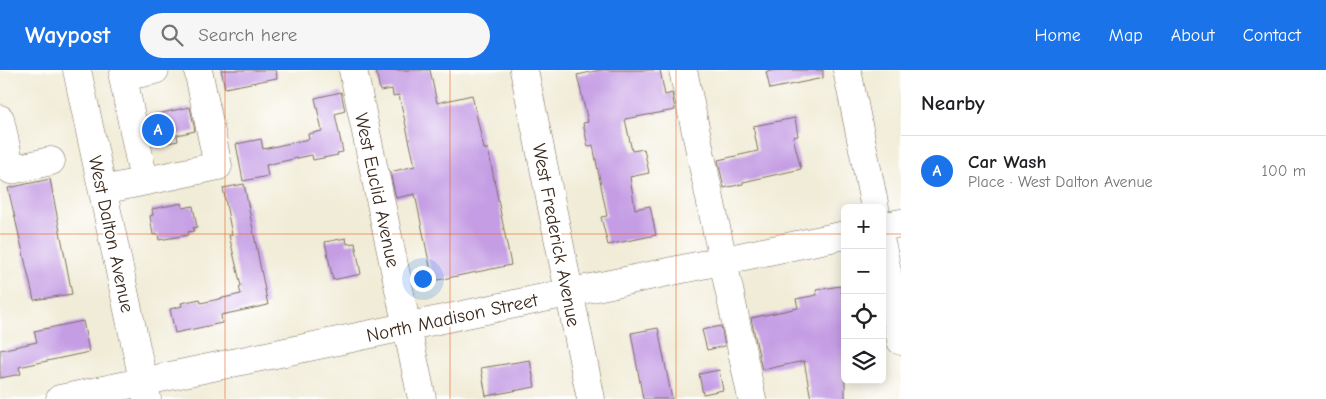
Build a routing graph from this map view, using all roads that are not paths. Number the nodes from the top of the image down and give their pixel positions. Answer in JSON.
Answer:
{"nodes":[{"id":1,"x":77,"y":70,"type":"edge"},
{"id":2,"x":155,"y":70,"type":"edge"},
{"id":3,"x":198,"y":70,"type":"edge"},
{"id":4,"x":353,"y":70,"type":"edge"},
{"id":5,"x":524,"y":70,"type":"edge"},
{"id":6,"x":683,"y":70,"type":"edge"},
{"id":7,"x":847,"y":70,"type":"edge"},
{"id":8,"x":0,"y":120,"type":"edge"},
{"id":9,"x":52,"y":161,"type":"dead end"},
{"id":10,"x":144,"y":181,"type":"junction"},
{"id":11,"x":103,"y":190,"type":"junction"},
{"id":12,"x":874,"y":204,"type":"edge"},
{"id":13,"x":901,"y":223,"type":"edge"},
{"id":14,"x":886,"y":226,"type":"edge"},
{"id":15,"x":841,"y":236,"type":"edge"},
{"id":16,"x":883,"y":249,"type":"edge"},
{"id":17,"x":723,"y":260,"type":"junction"},
{"id":18,"x":569,"y":293,"type":"junction"},
{"id":19,"x":407,"y":326,"type":"junction"},
{"id":20,"x":901,"y":341,"type":"edge"},
{"id":21,"x":145,"y":390,"type":"edge"},
{"id":22,"x":60,"y":399,"type":"edge"},
{"id":23,"x":422,"y":399,"type":"edge"},
{"id":24,"x":591,"y":399,"type":"edge"},
{"id":25,"x":752,"y":399,"type":"edge"}],
"edges":[{"from":1,"to":11,"type":"street","name":"West Dalton Avenue"},
{"from":2,"to":10,"type":"street"},
{"from":3,"to":10,"type":"street"},
{"from":4,"to":19,"type":"street","name":"West Euclid Avenue"},
{"from":5,"to":18,"type":"street","name":"West Frederick Avenue"},
{"from":6,"to":17,"type":"street"},
{"from":7,"to":12,"type":"street"},
{"from":8,"to":9,"type":"street"},
{"from":10,"to":11,"type":"street"},
{"from":11,"to":21,"type":"street","name":"West Dalton Avenue"},
{"from":13,"to":14,"type":"street"},
{"from":15,"to":17,"type":"street","name":"North Madison Street"},
{"from":16,"to":20,"type":"street"},
{"from":17,"to":18,"type":"street","name":"North Madison Street"},
{"from":17,"to":25,"type":"street"},
{"from":18,"to":19,"type":"street","name":"North Madison Street"},
{"from":18,"to":24,"type":"street","name":"West Frederick Avenue"},
{"from":19,"to":21,"type":"street","name":"North Madison Street"},
{"from":19,"to":23,"type":"street","name":"West Euclid Avenue"},
{"from":21,"to":22,"type":"street","name":"North Madison Street"}]}
